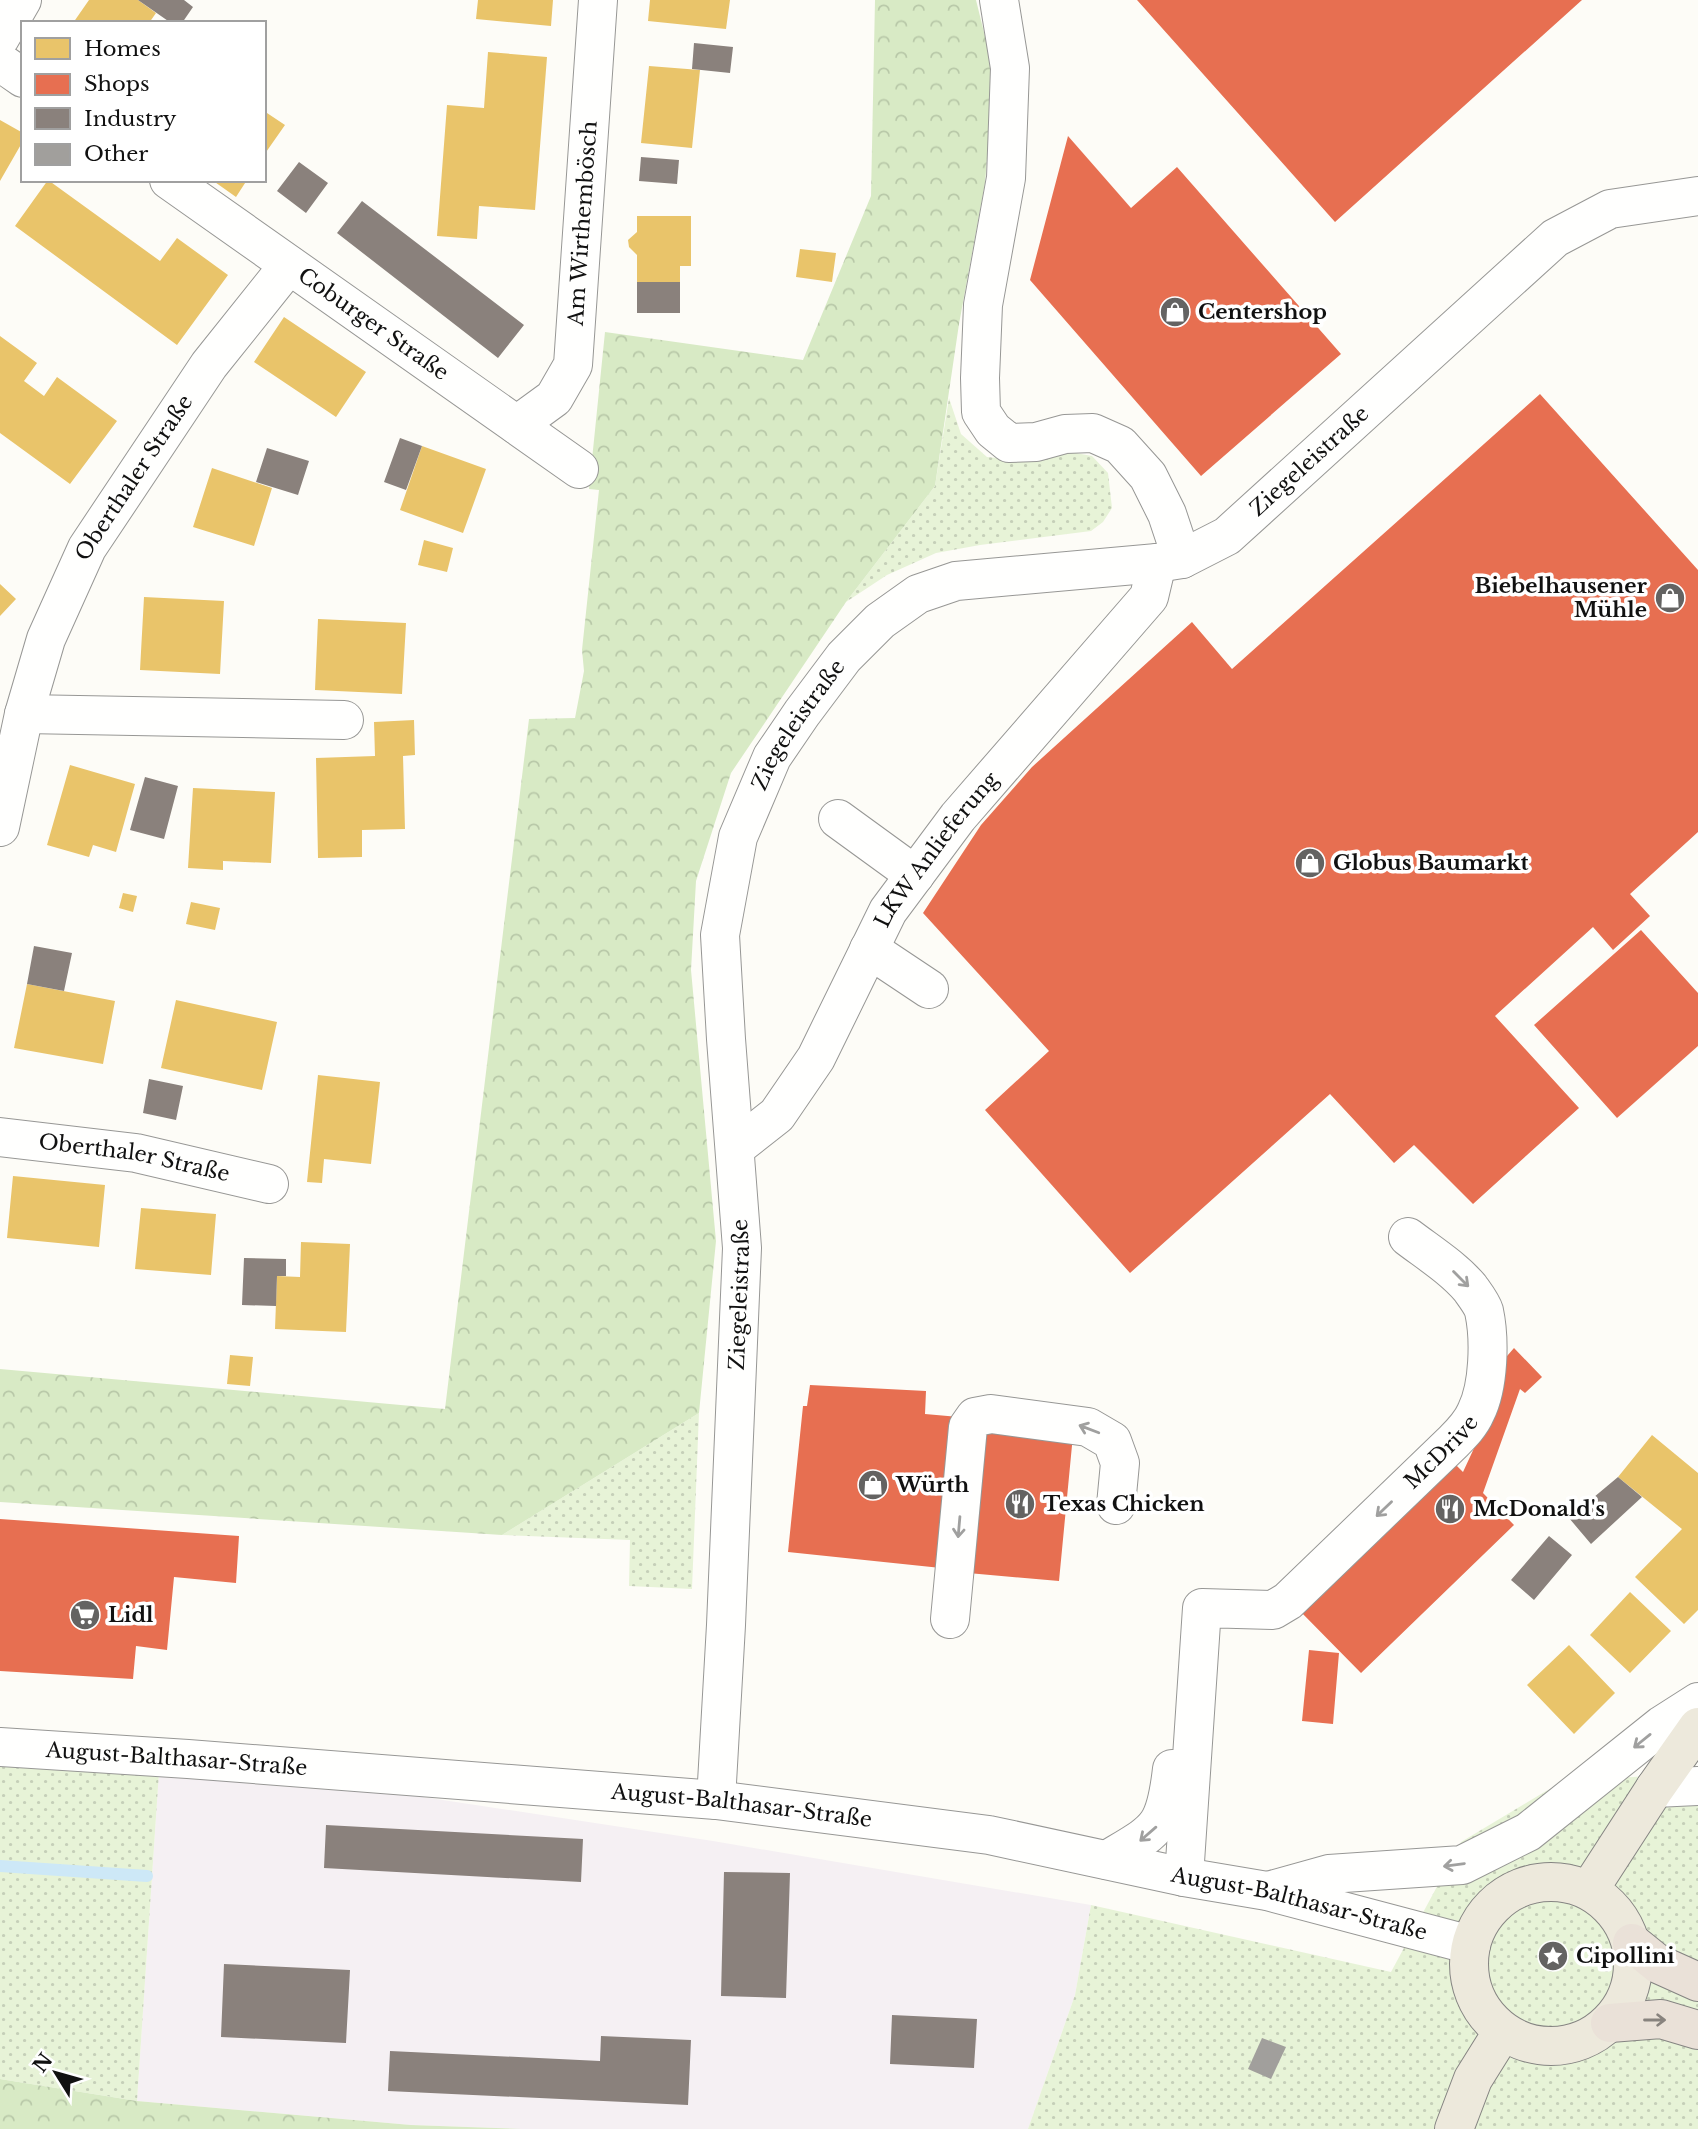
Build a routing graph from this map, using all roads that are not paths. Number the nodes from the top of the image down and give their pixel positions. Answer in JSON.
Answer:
{"nodes":[{"id":1,"x":22,"y":0,"type":"edge"},
{"id":2,"x":598,"y":0,"type":"edge"},
{"id":3,"x":999,"y":0,"type":"edge"},
{"id":4,"x":0,"y":38,"type":"edge"},
{"id":5,"x":0,"y":62,"type":"edge"},
{"id":6,"x":21,"y":77,"type":"edge"},
{"id":7,"x":172,"y":182,"type":"edge"},
{"id":8,"x":1698,"y":196,"type":"edge"},
{"id":9,"x":289,"y":265,"type":"junction"},
{"id":10,"x":517,"y":425,"type":"junction"},
{"id":11,"x":579,"y":468,"type":"dead end"},
{"id":12,"x":1170,"y":561,"type":"junction"},
{"id":13,"x":24,"y":714,"type":"junction"},
{"id":14,"x":344,"y":720,"type":"dead end"},
{"id":15,"x":838,"y":819,"type":"dead end"},
{"id":16,"x":0,"y":827,"type":"edge"},
{"id":17,"x":915,"y":875,"type":"junction"},
{"id":18,"x":869,"y":949,"type":"junction"},
{"id":19,"x":929,"y":989,"type":"dead end"},
{"id":20,"x":0,"y":1137,"type":"edge"},
{"id":21,"x":735,"y":1148,"type":"junction"},
{"id":22,"x":269,"y":1184,"type":"dead end"},
{"id":23,"x":1408,"y":1237,"type":"dead end"},
{"id":24,"x":1116,"y":1506,"type":"dead end"},
{"id":25,"x":950,"y":1619,"type":"dead end"},
{"id":26,"x":1698,"y":1702,"type":"edge"},
{"id":27,"x":1698,"y":1727,"type":"edge"},
{"id":28,"x":1194,"y":1730,"type":"junction"},
{"id":29,"x":0,"y":1748,"type":"edge"},
{"id":30,"x":1698,"y":1786,"type":"edge"},
{"id":31,"x":1655,"y":1788,"type":"junction"},
{"id":32,"x":716,"y":1800,"type":"junction"},
{"id":33,"x":1107,"y":1860,"type":"junction"},
{"id":34,"x":1184,"y":1877,"type":"junction"},
{"id":35,"x":1589,"y":1890,"type":"junction"},
{"id":36,"x":1267,"y":1891,"type":"junction"},
{"id":37,"x":1632,"y":1943,"type":"junction"},
{"id":38,"x":1471,"y":1945,"type":"junction"},
{"id":39,"x":1698,"y":1982,"type":"edge"},
{"id":40,"x":1610,"y":2023,"type":"junction"},
{"id":41,"x":1698,"y":2030,"type":"edge"},
{"id":42,"x":1503,"y":2031,"type":"junction"},
{"id":43,"x":1454,"y":2129,"type":"edge"}],
"edges":[{"from":1,"to":4,"type":"street"},
{"from":2,"to":10,"type":"street","name":"Am Wirthembösch"},
{"from":3,"to":12,"type":"street"},
{"from":5,"to":6,"type":"street"},
{"from":7,"to":9,"type":"street","name":"Coburger Straße"},
{"from":8,"to":12,"type":"street","name":"Ziegeleistraße"},
{"from":9,"to":10,"type":"street","name":"Coburger Straße"},
{"from":9,"to":13,"type":"street","name":"Oberthaler Straße"},
{"from":10,"to":11,"type":"street","name":"Coburger Straße"},
{"from":12,"to":17,"type":"street","name":"LKW Anlieferung"},
{"from":12,"to":21,"type":"street","name":"Ziegeleistraße"},
{"from":13,"to":14,"type":"street"},
{"from":13,"to":16,"type":"street","name":"Oberthaler Straße"},
{"from":15,"to":17,"type":"street"},
{"from":17,"to":18,"type":"street","name":"LKW Anlieferung"},
{"from":18,"to":19,"type":"street"},
{"from":18,"to":21,"type":"street","name":"LKW Anlieferung"},
{"from":20,"to":22,"type":"street","name":"Oberthaler Straße"},
{"from":21,"to":32,"type":"street","name":"Ziegeleistraße"},
{"from":23,"to":28,"type":"street","name":"McDrive","one_way":true},
{"from":24,"to":25,"type":"street","one_way":true},
{"from":26,"to":36,"type":"street","one_way":true},
{"from":27,"to":31,"type":"main road"},
{"from":28,"to":33,"type":"street","one_way":true},
{"from":28,"to":34,"type":"street"},
{"from":29,"to":32,"type":"street","name":"August-Balthasar-Straße"},
{"from":30,"to":31,"type":"street"},
{"from":31,"to":35,"type":"main road"},
{"from":32,"to":33,"type":"street","name":"August-Balthasar-Straße"},
{"from":33,"to":34,"type":"street","name":"August-Balthasar-Straße"},
{"from":34,"to":36,"type":"street","name":"August-Balthasar-Straße"},
{"from":35,"to":37,"type":"main road"},
{"from":35,"to":38,"type":"main road"},
{"from":36,"to":38,"type":"street","name":"August-Balthasar-Straße"},
{"from":37,"to":39,"type":"highway"},
{"from":37,"to":40,"type":"main road"},
{"from":38,"to":42,"type":"main road"},
{"from":40,"to":41,"type":"highway","one_way":true},
{"from":40,"to":42,"type":"main road"},
{"from":42,"to":43,"type":"main road"}]}
